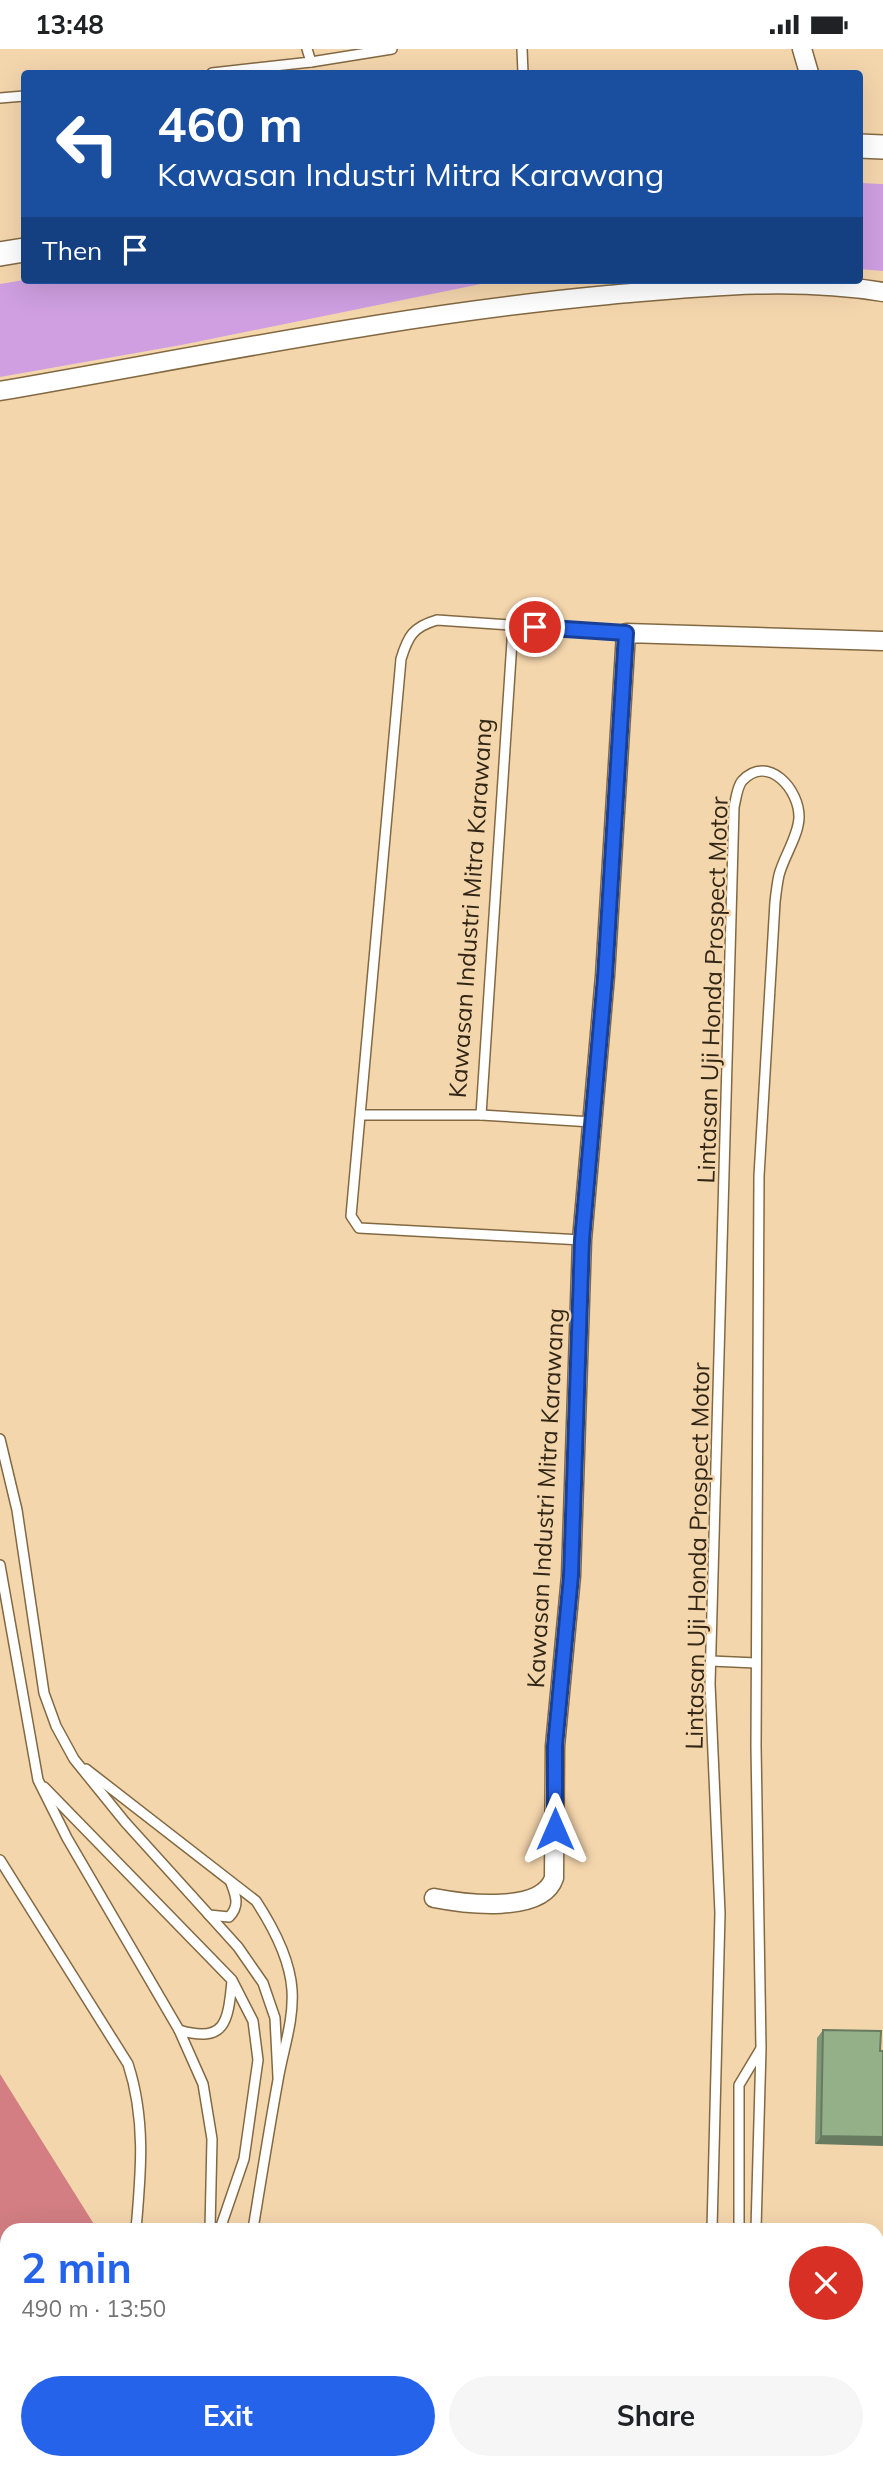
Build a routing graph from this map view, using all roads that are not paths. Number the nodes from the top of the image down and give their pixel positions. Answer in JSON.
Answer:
{"nodes":[{"id":1,"x":307,"y":49,"type":"edge"},
{"id":2,"x":392,"y":49,"type":"edge"},
{"id":3,"x":522,"y":49,"type":"edge"},
{"id":4,"x":802,"y":49,"type":"edge"},
{"id":5,"x":377,"y":50,"type":"edge"},
{"id":6,"x":311,"y":62,"type":"junction"},
{"id":7,"x":239,"y":70,"type":"edge"},
{"id":8,"x":523,"y":70,"type":"edge"},
{"id":9,"x":808,"y":70,"type":"edge"},
{"id":10,"x":21,"y":96,"type":"edge"},
{"id":11,"x":0,"y":99,"type":"edge"},
{"id":12,"x":863,"y":146,"type":"edge"},
{"id":13,"x":883,"y":147,"type":"edge"},
{"id":14,"x":21,"y":250,"type":"edge"},
{"id":15,"x":0,"y":254,"type":"edge"},
{"id":16,"x":763,"y":284,"type":"edge"},
{"id":17,"x":831,"y":284,"type":"edge"},
{"id":18,"x":883,"y":292,"type":"edge"},
{"id":19,"x":0,"y":391,"type":"edge"},
{"id":20,"x":513,"y":626,"type":"junction"},
{"id":21,"x":626,"y":633,"type":"junction"},
{"id":22,"x":883,"y":641,"type":"edge"},
{"id":23,"x":361,"y":1115,"type":"junction"},
{"id":24,"x":481,"y":1115,"type":"junction"},
{"id":25,"x":592,"y":1122,"type":"junction"},
{"id":26,"x":582,"y":1240,"type":"junction"},
{"id":27,"x":0,"y":1439,"type":"edge"},
{"id":28,"x":0,"y":1565,"type":"edge"},
{"id":29,"x":711,"y":1661,"type":"junction"},
{"id":30,"x":756,"y":1663,"type":"junction"},
{"id":31,"x":74,"y":1759,"type":"junction"},
{"id":32,"x":38,"y":1780,"type":"junction"},
{"id":33,"x":0,"y":1860,"type":"edge"},
{"id":34,"x":231,"y":1881,"type":"junction"},
{"id":35,"x":434,"y":1898,"type":"dead end"},
{"id":36,"x":209,"y":1915,"type":"junction"},
{"id":37,"x":232,"y":1980,"type":"junction"},
{"id":38,"x":179,"y":2030,"type":"junction"},
{"id":39,"x":761,"y":2048,"type":"junction"},
{"id":40,"x":278,"y":2077,"type":"junction"},
{"id":41,"x":136,"y":2223,"type":"edge"},
{"id":42,"x":210,"y":2223,"type":"edge"},
{"id":43,"x":222,"y":2223,"type":"edge"},
{"id":44,"x":254,"y":2223,"type":"edge"},
{"id":45,"x":712,"y":2223,"type":"edge"},
{"id":46,"x":739,"y":2223,"type":"edge"},
{"id":47,"x":756,"y":2223,"type":"edge"}],
"edges":[{"from":1,"to":6,"type":"lane"},
{"from":2,"to":5,"type":"lane"},
{"from":3,"to":8,"type":"lane"},
{"from":4,"to":9,"type":"street"},
{"from":5,"to":6,"type":"lane"},
{"from":6,"to":7,"type":"lane"},
{"from":10,"to":11,"type":"lane"},
{"from":12,"to":13,"type":"street"},
{"from":14,"to":15,"type":"street"},
{"from":16,"to":19,"type":"street"},
{"from":17,"to":18,"type":"street"},
{"from":20,"to":21,"type":"lane"},
{"from":20,"to":23,"type":"lane"},
{"from":20,"to":24,"type":"lane","name":"Kawasan Industri Mitra Karawang"},
{"from":21,"to":22,"type":"street"},
{"from":21,"to":25,"type":"street","name":"Kawasan Industri Mitra Karawang"},
{"from":23,"to":24,"type":"lane","name":"Kawasan Industri Mitra Karawang"},
{"from":23,"to":26,"type":"lane"},
{"from":24,"to":25,"type":"lane"},
{"from":25,"to":26,"type":"street","name":"Kawasan Industri Mitra Karawang"},
{"from":26,"to":35,"type":"street","name":"Kawasan Industri Mitra Karawang"},
{"from":27,"to":31,"type":"lane"},
{"from":28,"to":32,"type":"lane"},
{"from":29,"to":30,"type":"lane"},
{"from":29,"to":30,"type":"lane","name":"Lintasan Uji Honda Prospect Motor"},
{"from":29,"to":45,"type":"lane","name":"Lintasan Uji Honda Prospect Motor"},
{"from":30,"to":39,"type":"lane","name":"Lintasan Uji Honda Prospect Motor"},
{"from":31,"to":34,"type":"lane"},
{"from":31,"to":36,"type":"lane"},
{"from":32,"to":37,"type":"lane"},
{"from":32,"to":38,"type":"lane"},
{"from":33,"to":41,"type":"lane"},
{"from":34,"to":36,"type":"lane"},
{"from":34,"to":40,"type":"lane"},
{"from":36,"to":40,"type":"lane"},
{"from":37,"to":38,"type":"lane"},
{"from":37,"to":43,"type":"lane"},
{"from":38,"to":42,"type":"lane"},
{"from":39,"to":46,"type":"lane"},
{"from":39,"to":47,"type":"lane","name":"Lintasan Uji Honda Prospect Motor"},
{"from":40,"to":44,"type":"lane"}]}
